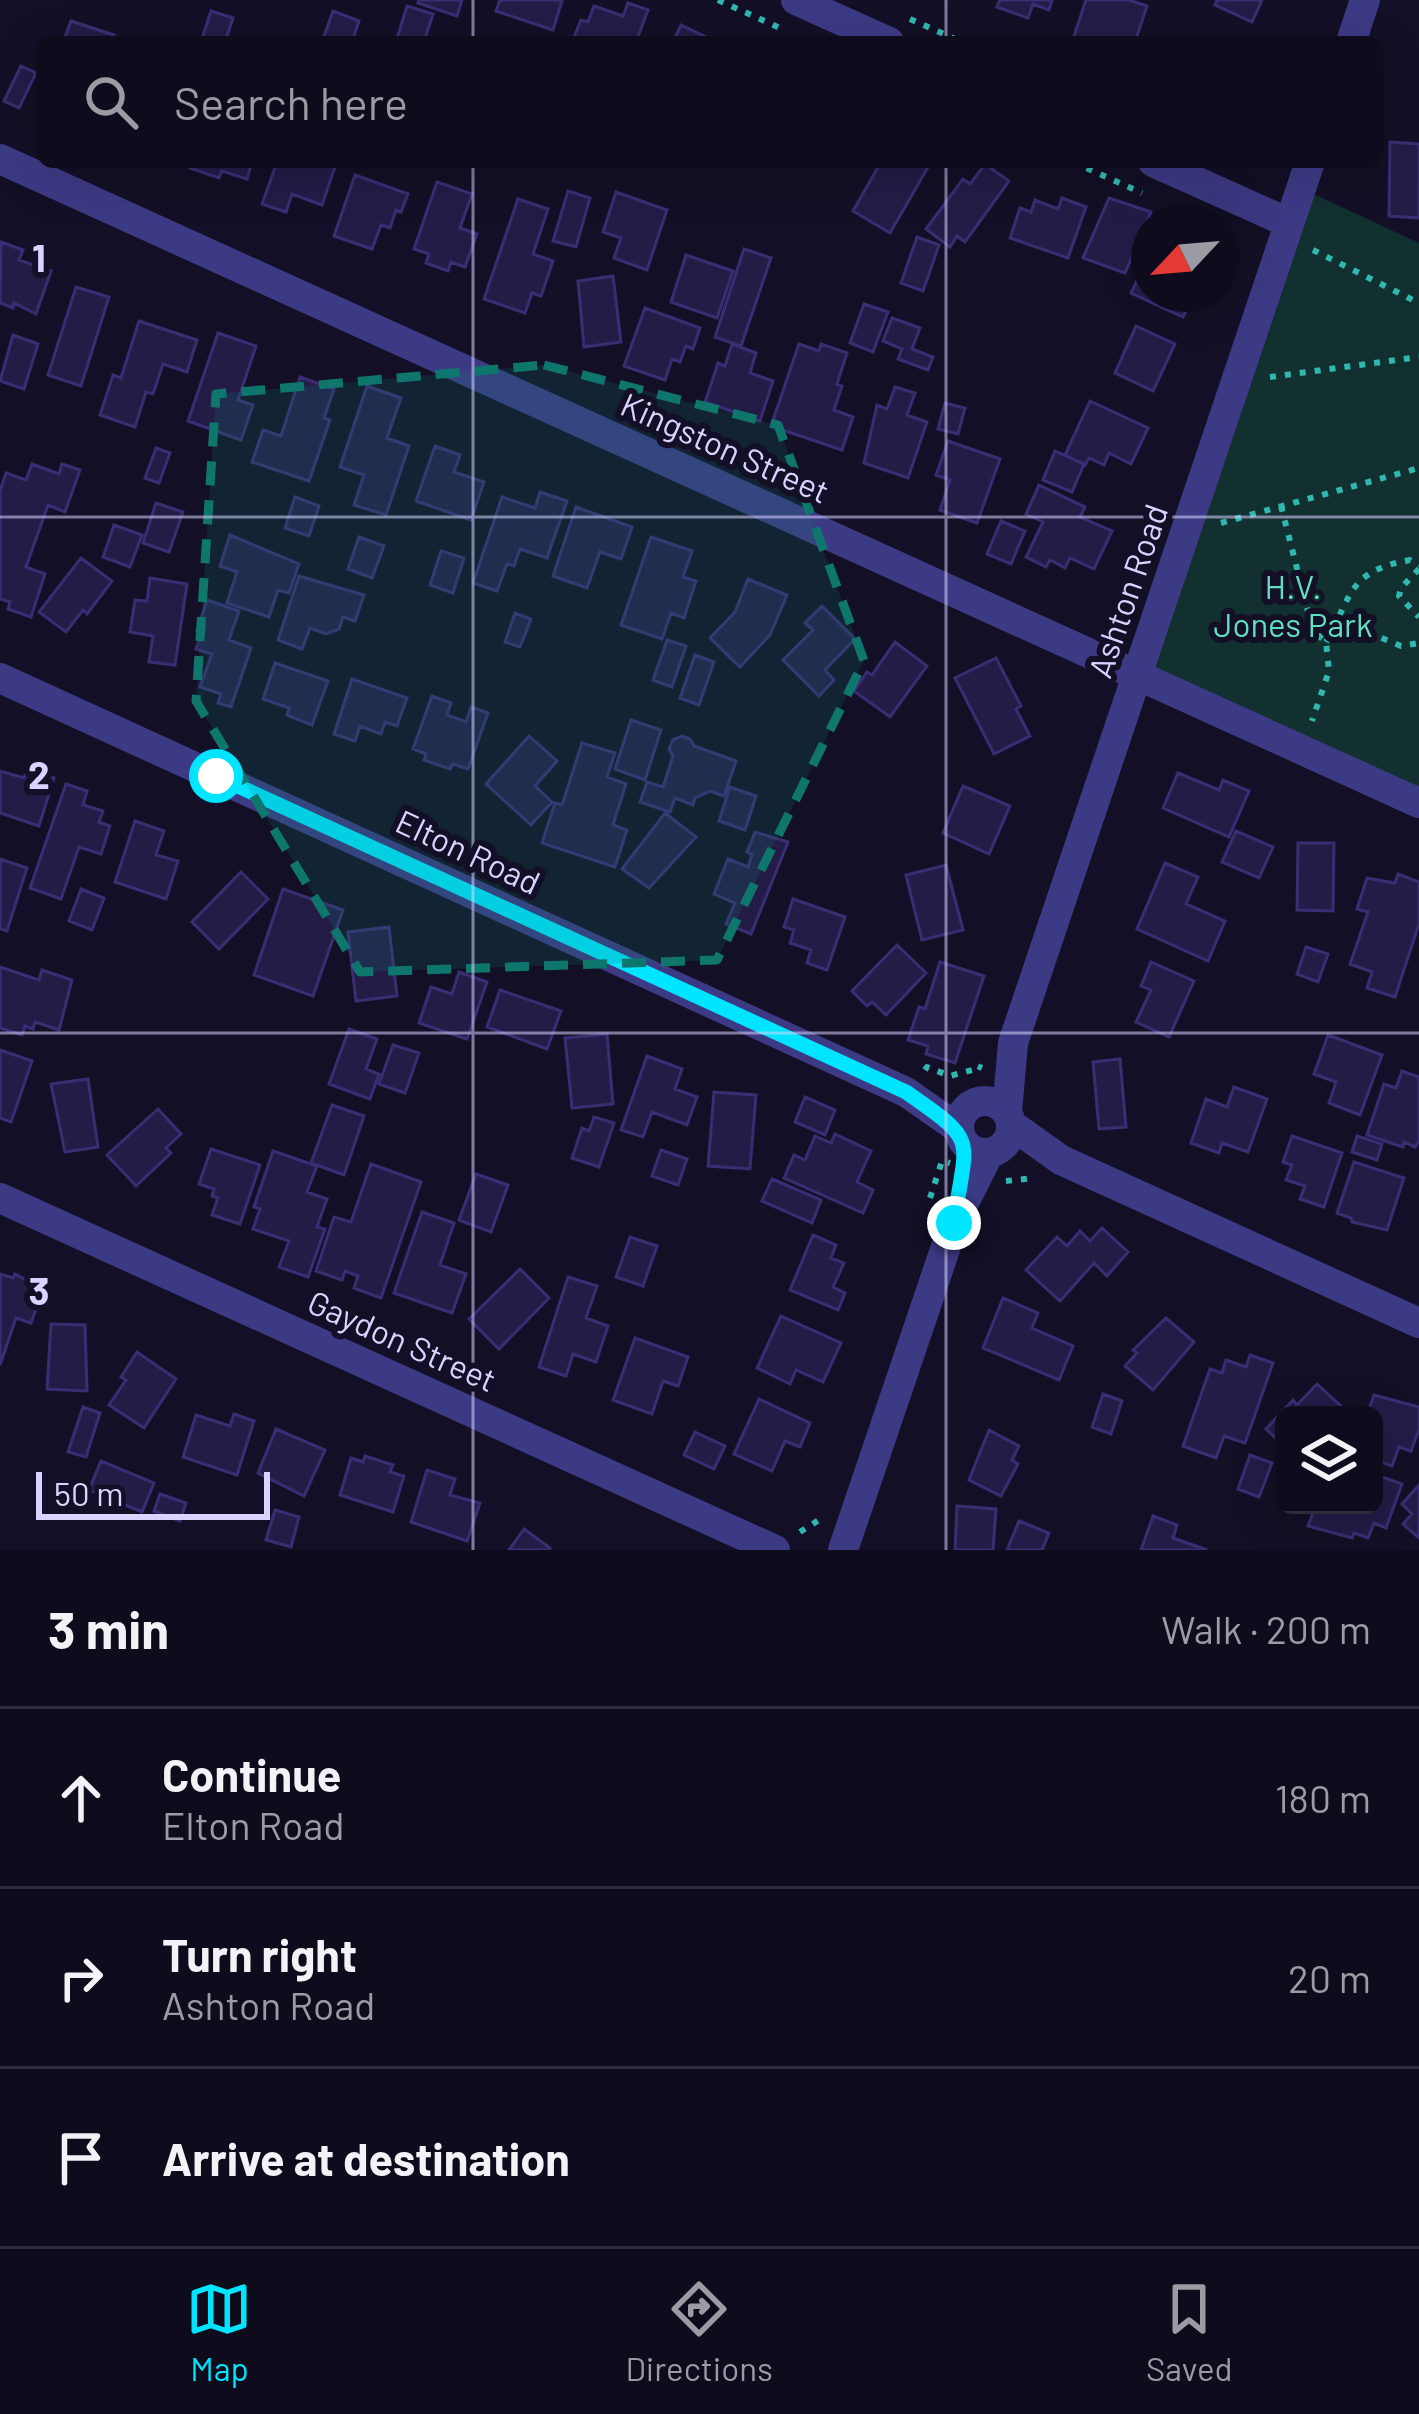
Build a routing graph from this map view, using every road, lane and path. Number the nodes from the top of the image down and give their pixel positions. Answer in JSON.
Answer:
{"nodes":[{"id":1,"x":718,"y":0,"type":"edge"},
{"id":2,"x":796,"y":0,"type":"edge"},
{"id":3,"x":1365,"y":0,"type":"edge"},
{"id":4,"x":897,"y":29,"type":"edge"},
{"id":5,"x":792,"y":34,"type":"dead end"},
{"id":6,"x":932,"y":36,"type":"edge"},
{"id":7,"x":1353,"y":36,"type":"edge"},
{"id":8,"x":0,"y":159,"type":"edge"},
{"id":9,"x":1166,"y":168,"type":"edge"},
{"id":10,"x":1308,"y":168,"type":"edge"},
{"id":11,"x":1289,"y":223,"type":"junction"},
{"id":12,"x":1315,"y":243,"type":"dead end"},
{"id":13,"x":1419,"y":303,"type":"edge"},
{"id":14,"x":1277,"y":356,"type":"dead end"},
{"id":15,"x":1419,"y":357,"type":"edge"},
{"id":16,"x":1419,"y":468,"type":"edge"},
{"id":17,"x":1228,"y":502,"type":"dead end"},
{"id":18,"x":1281,"y":506,"type":"junction"},
{"id":19,"x":1221,"y":523,"type":"junction"},
{"id":20,"x":1214,"y":543,"type":"dead end"},
{"id":21,"x":1419,"y":567,"type":"edge"},
{"id":22,"x":1419,"y":617,"type":"edge"},
{"id":23,"x":1340,"y":621,"type":"junction"},
{"id":24,"x":1326,"y":642,"type":"junction"},
{"id":25,"x":1419,"y":643,"type":"edge"},
{"id":26,"x":1138,"y":674,"type":"junction"},
{"id":27,"x":0,"y":678,"type":"edge"},
{"id":28,"x":1292,"y":712,"type":"dead end"},
{"id":29,"x":1419,"y":803,"type":"edge"},
{"id":30,"x":986,"y":1069,"type":"dead end"},
{"id":31,"x":913,"y":1086,"type":"junction"},
{"id":32,"x":984,"y":1128,"type":"junction"},
{"id":33,"x":1058,"y":1174,"type":"junction"},
{"id":34,"x":998,"y":1186,"type":"dead end"},
{"id":35,"x":0,"y":1198,"type":"edge"},
{"id":36,"x":1419,"y":1322,"type":"edge"},
{"id":37,"x":775,"y":1550,"type":"edge"},
{"id":38,"x":843,"y":1550,"type":"edge"}],
"edges":[{"from":1,"to":5,"type":"path"},
{"from":2,"to":4,"type":"street"},
{"from":3,"to":7,"type":"street"},
{"from":4,"to":6,"type":"path"},
{"from":8,"to":26,"type":"street","name":"Kingston Street"},
{"from":9,"to":11,"type":"street"},
{"from":10,"to":11,"type":"street","name":"Ashton Road"},
{"from":11,"to":26,"type":"street","name":"Ashton Road"},
{"from":12,"to":13,"type":"path"},
{"from":14,"to":15,"type":"path"},
{"from":16,"to":18,"type":"path"},
{"from":17,"to":19,"type":"path"},
{"from":18,"to":19,"type":"path"},
{"from":18,"to":24,"type":"path"},
{"from":19,"to":20,"type":"path"},
{"from":21,"to":22,"type":"path"},
{"from":21,"to":23,"type":"path"},
{"from":23,"to":24,"type":"path"},
{"from":23,"to":25,"type":"path"},
{"from":24,"to":28,"type":"path"},
{"from":26,"to":29,"type":"street","name":"Kingston Street"},
{"from":26,"to":32,"type":"street","name":"Ashton Road"},
{"from":27,"to":31,"type":"street","name":"Elton Road"},
{"from":30,"to":31,"type":"path"},
{"from":31,"to":32,"type":"street","name":"Elton Road"},
{"from":32,"to":33,"type":"street","name":"Elton Road"},
{"from":32,"to":38,"type":"street","name":"Ashton Road"},
{"from":33,"to":34,"type":"path"},
{"from":33,"to":36,"type":"street","name":"Elton Road"},
{"from":35,"to":37,"type":"street","name":"Gaydon Street"}]}
